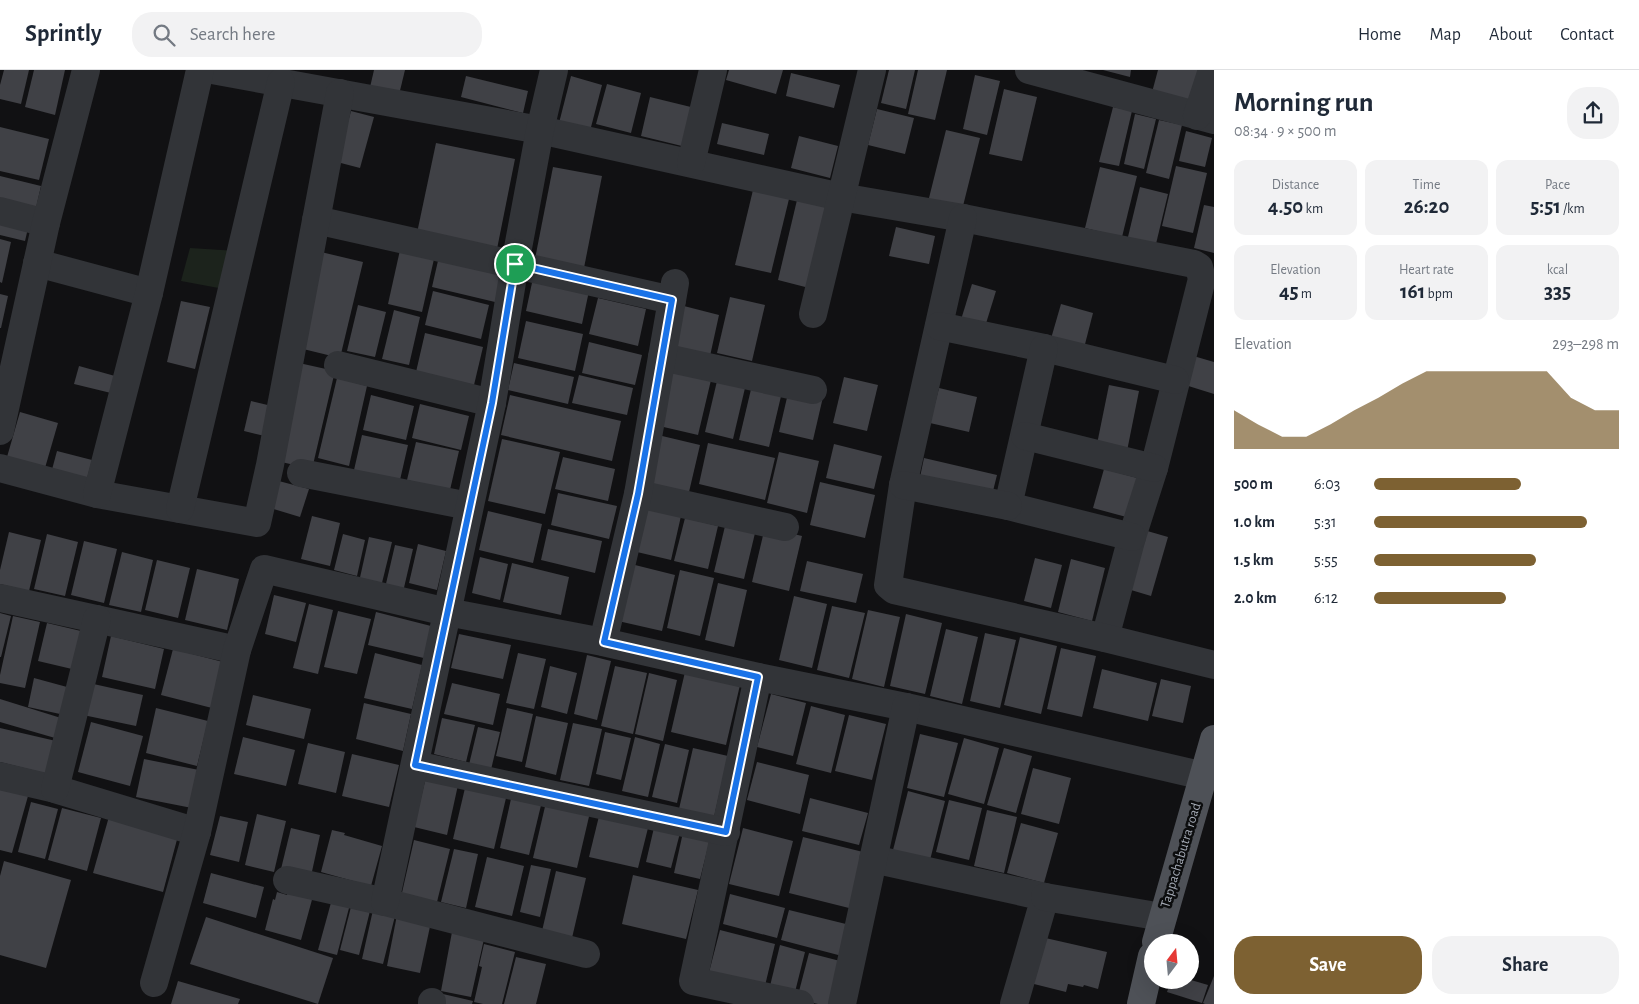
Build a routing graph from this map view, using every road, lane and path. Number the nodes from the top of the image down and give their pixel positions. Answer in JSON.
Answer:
{"nodes":[{"id":1,"x":86,"y":70,"type":"edge"},
{"id":2,"x":200,"y":70,"type":"edge"},
{"id":3,"x":212,"y":70,"type":"edge"},
{"id":4,"x":554,"y":70,"type":"edge"},
{"id":5,"x":713,"y":70,"type":"edge"},
{"id":6,"x":872,"y":70,"type":"edge"},
{"id":7,"x":1029,"y":70,"type":"edge"},
{"id":8,"x":1212,"y":70,"type":"edge"},
{"id":9,"x":281,"y":82,"type":"junction"},
{"id":10,"x":340,"y":94,"type":"junction"},
{"id":11,"x":1206,"y":118,"type":"edge"},
{"id":12,"x":540,"y":130,"type":"junction"},
{"id":13,"x":691,"y":163,"type":"junction"},
{"id":14,"x":841,"y":197,"type":"junction"},
{"id":15,"x":0,"y":211,"type":"edge"},
{"id":16,"x":963,"y":218,"type":"junction"},
{"id":17,"x":316,"y":220,"type":"junction"},
{"id":18,"x":46,"y":223,"type":"junction"},
{"id":19,"x":37,"y":263,"type":"junction"},
{"id":20,"x":515,"y":264,"type":"junction"},
{"id":21,"x":149,"y":293,"type":"junction"},
{"id":22,"x":813,"y":314,"type":"dead end"},
{"id":23,"x":939,"y":326,"type":"junction"},
{"id":24,"x":1044,"y":348,"type":"junction"},
{"id":25,"x":662,"y":357,"type":"junction"},
{"id":26,"x":338,"y":365,"type":"dead end"},
{"id":27,"x":1175,"y":380,"type":"junction"},
{"id":28,"x":813,"y":390,"type":"dead end"},
{"id":29,"x":492,"y":403,"type":"junction"},
{"id":30,"x":0,"y":431,"type":"edge"},
{"id":31,"x":1025,"y":436,"type":"junction"},
{"id":32,"x":0,"y":468,"type":"edge"},
{"id":33,"x":1154,"y":468,"type":"junction"},
{"id":34,"x":302,"y":473,"type":"dead end"},
{"id":35,"x":903,"y":485,"type":"junction"},
{"id":36,"x":97,"y":494,"type":"junction"},
{"id":37,"x":638,"y":494,"type":"junction"},
{"id":38,"x":469,"y":506,"type":"junction"},
{"id":39,"x":1008,"y":506,"type":"junction"},
{"id":40,"x":180,"y":509,"type":"junction"},
{"id":41,"x":785,"y":527,"type":"dead end"},
{"id":42,"x":1132,"y":537,"type":"junction"},
{"id":43,"x":0,"y":598,"type":"edge"},
{"id":44,"x":447,"y":612,"type":"junction"},
{"id":45,"x":98,"y":619,"type":"junction"},
{"id":46,"x":1105,"y":638,"type":"junction"},
{"id":47,"x":604,"y":642,"type":"junction"},
{"id":48,"x":237,"y":650,"type":"junction"},
{"id":49,"x":1214,"y":665,"type":"edge"},
{"id":50,"x":758,"y":677,"type":"junction"},
{"id":51,"x":906,"y":707,"type":"junction"},
{"id":52,"x":1214,"y":739,"type":"edge"},
{"id":53,"x":415,"y":765,"type":"junction"},
{"id":54,"x":0,"y":776,"type":"edge"},
{"id":55,"x":1204,"y":776,"type":"junction"},
{"id":56,"x":55,"y":789,"type":"junction"},
{"id":57,"x":197,"y":832,"type":"junction"},
{"id":58,"x":726,"y":832,"type":"junction"},
{"id":59,"x":872,"y":859,"type":"junction"},
{"id":60,"x":287,"y":880,"type":"dead end"},
{"id":61,"x":1044,"y":897,"type":"junction"},
{"id":62,"x":385,"y":902,"type":"junction"},
{"id":63,"x":1159,"y":930,"type":"edge"},
{"id":64,"x":586,"y":954,"type":"dead end"},
{"id":65,"x":154,"y":983,"type":"dead end"},
{"id":66,"x":1144,"y":989,"type":"edge"},
{"id":67,"x":800,"y":1004,"type":"edge"},
{"id":68,"x":842,"y":1004,"type":"edge"},
{"id":69,"x":1014,"y":1004,"type":"edge"},
{"id":70,"x":1141,"y":1004,"type":"edge"}],
"edges":[{"from":1,"to":18,"type":"street"},
{"from":2,"to":21,"type":"street"},
{"from":3,"to":9,"type":"street"},
{"from":4,"to":12,"type":"street"},
{"from":5,"to":13,"type":"street"},
{"from":6,"to":14,"type":"street"},
{"from":7,"to":11,"type":"street"},
{"from":8,"to":11,"type":"street"},
{"from":9,"to":10,"type":"street"},
{"from":9,"to":40,"type":"street"},
{"from":10,"to":12,"type":"street"},
{"from":10,"to":17,"type":"street"},
{"from":12,"to":13,"type":"street"},
{"from":12,"to":20,"type":"street"},
{"from":13,"to":14,"type":"street"},
{"from":14,"to":16,"type":"street"},
{"from":14,"to":22,"type":"street"},
{"from":15,"to":18,"type":"street"},
{"from":16,"to":23,"type":"street"},
{"from":16,"to":27,"type":"street"},
{"from":17,"to":20,"type":"street"},
{"from":17,"to":40,"type":"street"},
{"from":18,"to":19,"type":"street"},
{"from":19,"to":21,"type":"street"},
{"from":19,"to":30,"type":"street"},
{"from":20,"to":25,"type":"street"},
{"from":20,"to":29,"type":"street"},
{"from":21,"to":36,"type":"street"},
{"from":23,"to":24,"type":"street"},
{"from":23,"to":35,"type":"street"},
{"from":24,"to":27,"type":"street"},
{"from":24,"to":31,"type":"street"},
{"from":25,"to":28,"type":"street"},
{"from":25,"to":37,"type":"street"},
{"from":26,"to":29,"type":"street"},
{"from":27,"to":33,"type":"street"},
{"from":29,"to":38,"type":"street"},
{"from":31,"to":33,"type":"street"},
{"from":31,"to":39,"type":"street"},
{"from":32,"to":36,"type":"street"},
{"from":33,"to":42,"type":"street"},
{"from":34,"to":38,"type":"street"},
{"from":35,"to":39,"type":"street"},
{"from":35,"to":46,"type":"street"},
{"from":36,"to":40,"type":"street"},
{"from":37,"to":41,"type":"street"},
{"from":37,"to":47,"type":"street"},
{"from":38,"to":44,"type":"street"},
{"from":39,"to":42,"type":"street"},
{"from":42,"to":46,"type":"street"},
{"from":43,"to":45,"type":"street"},
{"from":44,"to":47,"type":"street"},
{"from":44,"to":48,"type":"street"},
{"from":44,"to":53,"type":"street"},
{"from":45,"to":48,"type":"street"},
{"from":45,"to":56,"type":"street"},
{"from":46,"to":49,"type":"street"},
{"from":47,"to":50,"type":"street"},
{"from":48,"to":57,"type":"street"},
{"from":50,"to":51,"type":"street"},
{"from":50,"to":58,"type":"street"},
{"from":51,"to":55,"type":"street"},
{"from":51,"to":59,"type":"street"},
{"from":52,"to":55,"type":"main road","name":"Tappachabutra road"},
{"from":53,"to":58,"type":"street"},
{"from":53,"to":62,"type":"street"},
{"from":54,"to":56,"type":"street"},
{"from":55,"to":63,"type":"main road","name":"Tappachabutra road"},
{"from":56,"to":57,"type":"street"},
{"from":57,"to":65,"type":"street"},
{"from":58,"to":67,"type":"street"},
{"from":59,"to":61,"type":"street"},
{"from":59,"to":68,"type":"street"},
{"from":60,"to":62,"type":"street"},
{"from":61,"to":63,"type":"street"},
{"from":61,"to":69,"type":"street"},
{"from":62,"to":64,"type":"street"},
{"from":66,"to":70,"type":"main road"}]}
